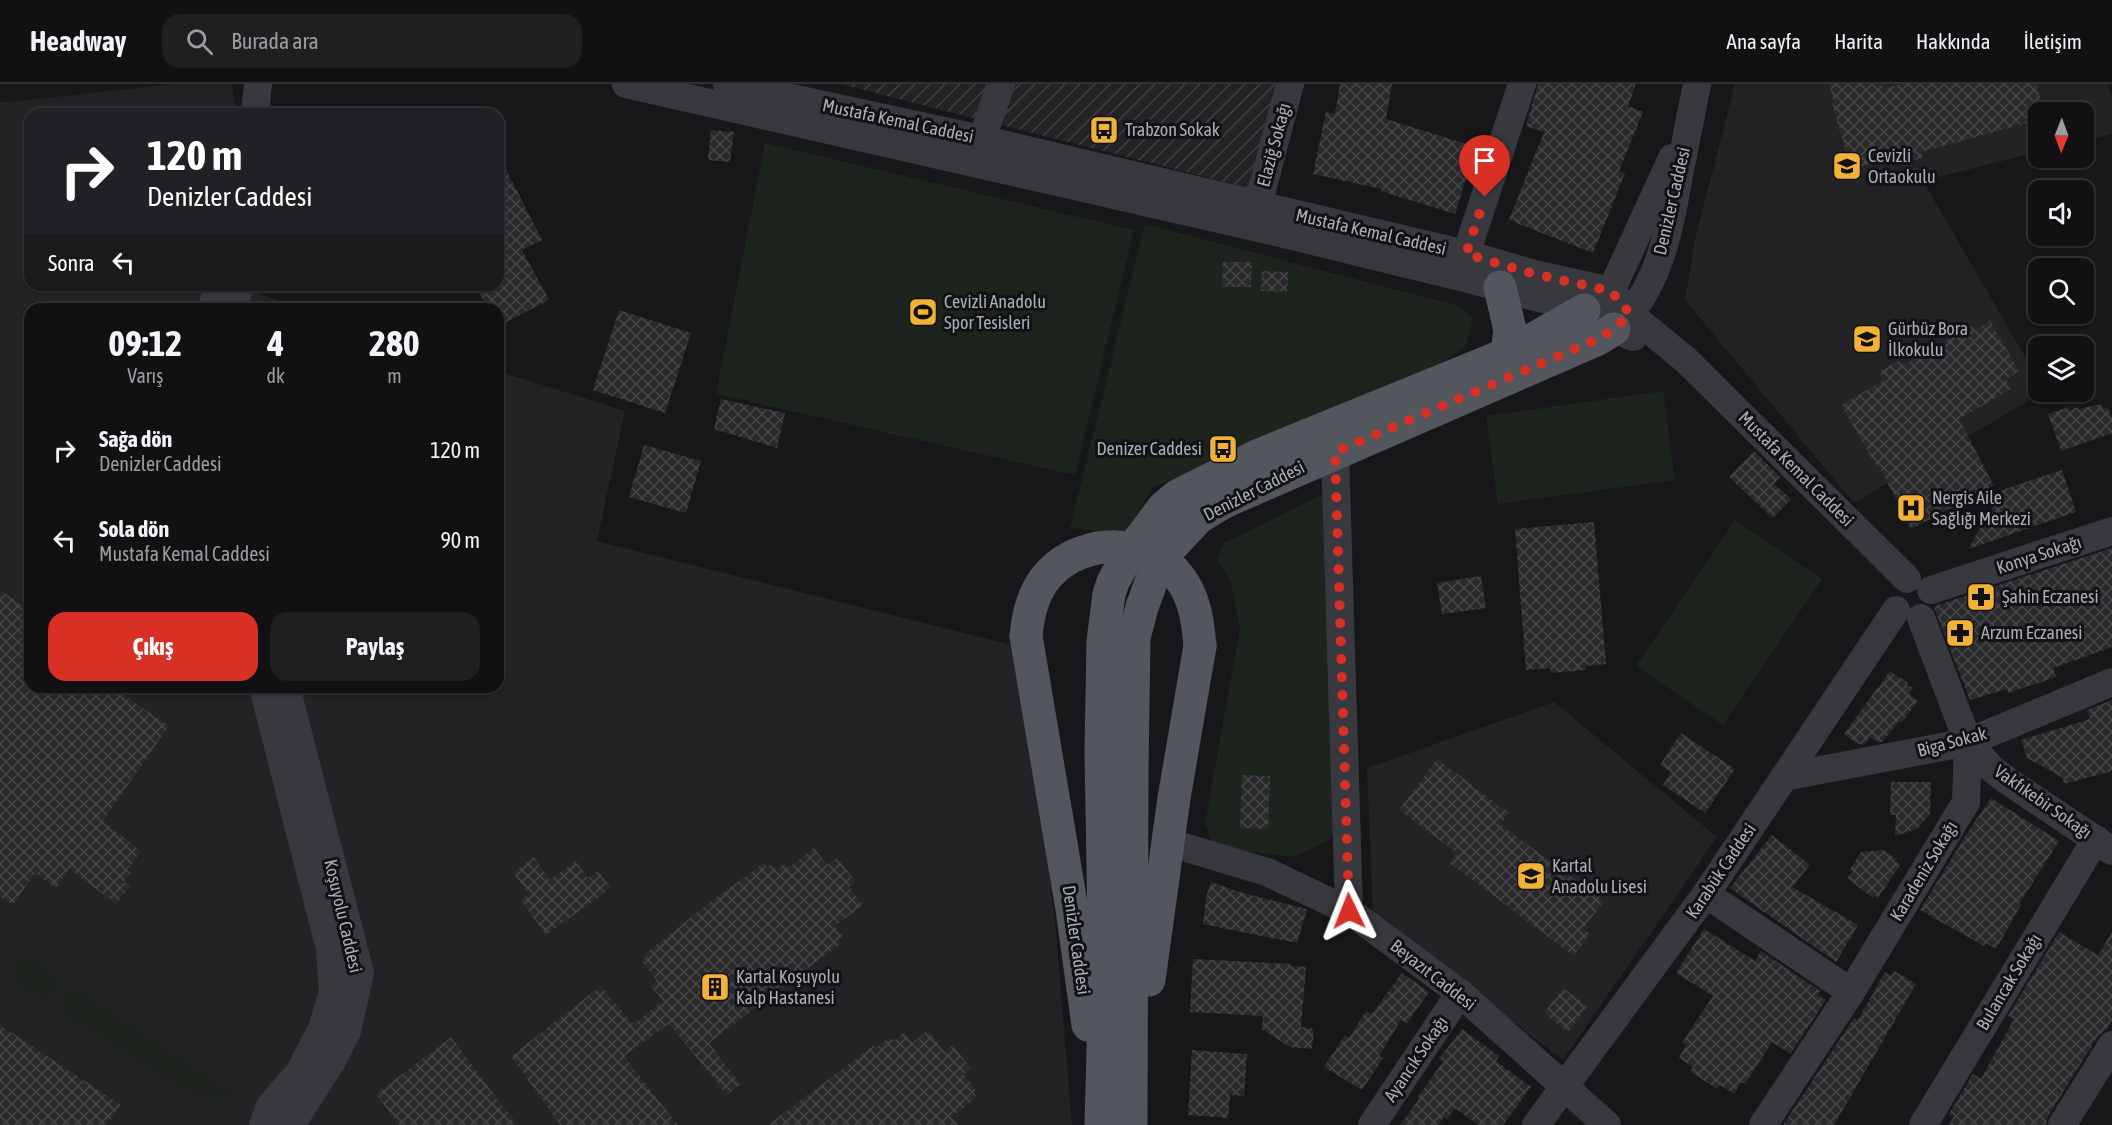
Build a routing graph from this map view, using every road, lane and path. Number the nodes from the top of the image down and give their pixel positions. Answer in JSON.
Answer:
{"nodes":[{"id":1,"x":239,"y":84,"type":"edge"},
{"id":2,"x":258,"y":84,"type":"edge"},
{"id":3,"x":626,"y":84,"type":"edge"},
{"id":4,"x":727,"y":84,"type":"edge"},
{"id":5,"x":1001,"y":84,"type":"edge"},
{"id":6,"x":1290,"y":84,"type":"edge"},
{"id":7,"x":1522,"y":84,"type":"edge"},
{"id":8,"x":1697,"y":84,"type":"edge"},
{"id":9,"x":772,"y":98,"type":"edge"},
{"id":10,"x":237,"y":108,"type":"edge"},
{"id":11,"x":256,"y":108,"type":"edge"},
{"id":12,"x":1689,"y":121,"type":"junction"},
{"id":13,"x":978,"y":151,"type":"junction"},
{"id":14,"x":1258,"y":205,"type":"junction"},
{"id":15,"x":1466,"y":254,"type":"junction"},
{"id":16,"x":1500,"y":287,"type":"junction"},
{"id":17,"x":1611,"y":291,"type":"junction"},
{"id":18,"x":1584,"y":310,"type":"junction"},
{"id":19,"x":1622,"y":321,"type":"junction"},
{"id":20,"x":1507,"y":354,"type":"junction"},
{"id":21,"x":1335,"y":452,"type":"junction"},
{"id":22,"x":2112,"y":531,"type":"edge"},
{"id":23,"x":1919,"y":584,"type":"junction"},
{"id":24,"x":1909,"y":614,"type":"junction"},
{"id":25,"x":2112,"y":682,"type":"edge"},
{"id":26,"x":265,"y":693,"type":"edge"},
{"id":27,"x":288,"y":693,"type":"edge"},
{"id":28,"x":1968,"y":742,"type":"junction"},
{"id":29,"x":1784,"y":777,"type":"junction"},
{"id":30,"x":1167,"y":842,"type":"junction"},
{"id":31,"x":2104,"y":845,"type":"edge"},
{"id":32,"x":1706,"y":894,"type":"junction"},
{"id":33,"x":1349,"y":911,"type":"junction"},
{"id":34,"x":1851,"y":992,"type":"junction"},
{"id":35,"x":1460,"y":993,"type":"junction"},
{"id":36,"x":2112,"y":1045,"type":"edge"},
{"id":37,"x":1565,"y":1087,"type":"junction"},
{"id":38,"x":1116,"y":1123,"type":"edge"},
{"id":39,"x":263,"y":1125,"type":"edge"},
{"id":40,"x":280,"y":1125,"type":"edge"},
{"id":41,"x":1372,"y":1125,"type":"edge"},
{"id":42,"x":1536,"y":1125,"type":"edge"},
{"id":43,"x":1607,"y":1125,"type":"edge"},
{"id":44,"x":1763,"y":1125,"type":"edge"},
{"id":45,"x":1923,"y":1125,"type":"edge"},
{"id":46,"x":2062,"y":1125,"type":"edge"}],
"edges":[{"from":1,"to":10,"type":"street"},
{"from":2,"to":11,"type":"street"},
{"from":3,"to":9,"type":"street","name":"Mustafa Kemal Caddesi"},
{"from":4,"to":9,"type":"street","name":"Mustafa Kemal Caddesi"},
{"from":5,"to":13,"type":"street"},
{"from":6,"to":14,"type":"street","name":"Elaziğ Sokağı"},
{"from":7,"to":15,"type":"street"},
{"from":8,"to":12,"type":"street","name":"Denizler Caddesi"},
{"from":9,"to":13,"type":"street","name":"Mustafa Kemal Caddesi"},
{"from":12,"to":17,"type":"street","name":"Denizler Caddesi"},
{"from":12,"to":19,"type":"street","name":"Denizler Caddesi"},
{"from":13,"to":14,"type":"street","name":"Mustafa Kemal Caddesi"},
{"from":13,"to":16,"type":"street","name":"Mustafa Kemal Caddesi"},
{"from":14,"to":15,"type":"street","name":"Mustafa Kemal Caddesi"},
{"from":15,"to":17,"type":"street","name":"Mustafa Kemal Caddesi"},
{"from":16,"to":18,"type":"street","name":"Mustafa Kemal Caddesi"},
{"from":16,"to":20,"type":"main road"},
{"from":17,"to":18,"type":"street","name":"Denizler Caddesi"},
{"from":17,"to":19,"type":"street"},
{"from":18,"to":19,"type":"street"},
{"from":18,"to":20,"type":"main road","name":"Denizler Caddesi"},
{"from":19,"to":21,"type":"main road","name":"Denizler Caddesi"},
{"from":19,"to":23,"type":"street","name":"Mustafa Kemal Caddesi"},
{"from":20,"to":38,"type":"main road","name":"Denizler Caddesi"},
{"from":21,"to":33,"type":"street"},
{"from":21,"to":38,"type":"main road","name":"Denizler Caddesi"},
{"from":22,"to":23,"type":"street","name":"Konya Sokağı"},
{"from":23,"to":24,"type":"street"},
{"from":23,"to":24,"type":"street"},
{"from":24,"to":28,"type":"street","name":"Vakfıkebir Sokağı"},
{"from":24,"to":29,"type":"street","name":"Karabük Caddesi"},
{"from":25,"to":28,"type":"street","name":"Biga Sokak"},
{"from":26,"to":39,"type":"street","name":"Koşuyolu Caddesi"},
{"from":27,"to":40,"type":"street","name":"Koşuyolu Caddesi"},
{"from":28,"to":29,"type":"street","name":"Biga Sokak"},
{"from":28,"to":31,"type":"street","name":"Vakfıkebir Sokağı"},
{"from":28,"to":34,"type":"street","name":"Karadeniz Sokağı"},
{"from":29,"to":32,"type":"street","name":"Karabük Caddesi"},
{"from":30,"to":33,"type":"street","name":"Beyazıt Caddesi"},
{"from":30,"to":38,"type":"main road","name":"Denizler Caddesi"},
{"from":30,"to":38,"type":"main road","name":"Denizler Caddesi","bridge":true},
{"from":31,"to":45,"type":"street","name":"Bulancak Sokağı"},
{"from":32,"to":34,"type":"street"},
{"from":32,"to":37,"type":"street","name":"Karabük Caddesi"},
{"from":33,"to":35,"type":"street","name":"Beyazıt Caddesi"},
{"from":34,"to":44,"type":"street","name":"Karadeniz Sokağı"},
{"from":35,"to":37,"type":"street","name":"Beyazıt Caddesi"},
{"from":35,"to":41,"type":"street","name":"Ayancık Sokağı"},
{"from":36,"to":46,"type":"street"},
{"from":37,"to":42,"type":"street","name":"Karabük Caddesi"},
{"from":37,"to":43,"type":"street","name":"Beyazıt Caddesi"}]}
